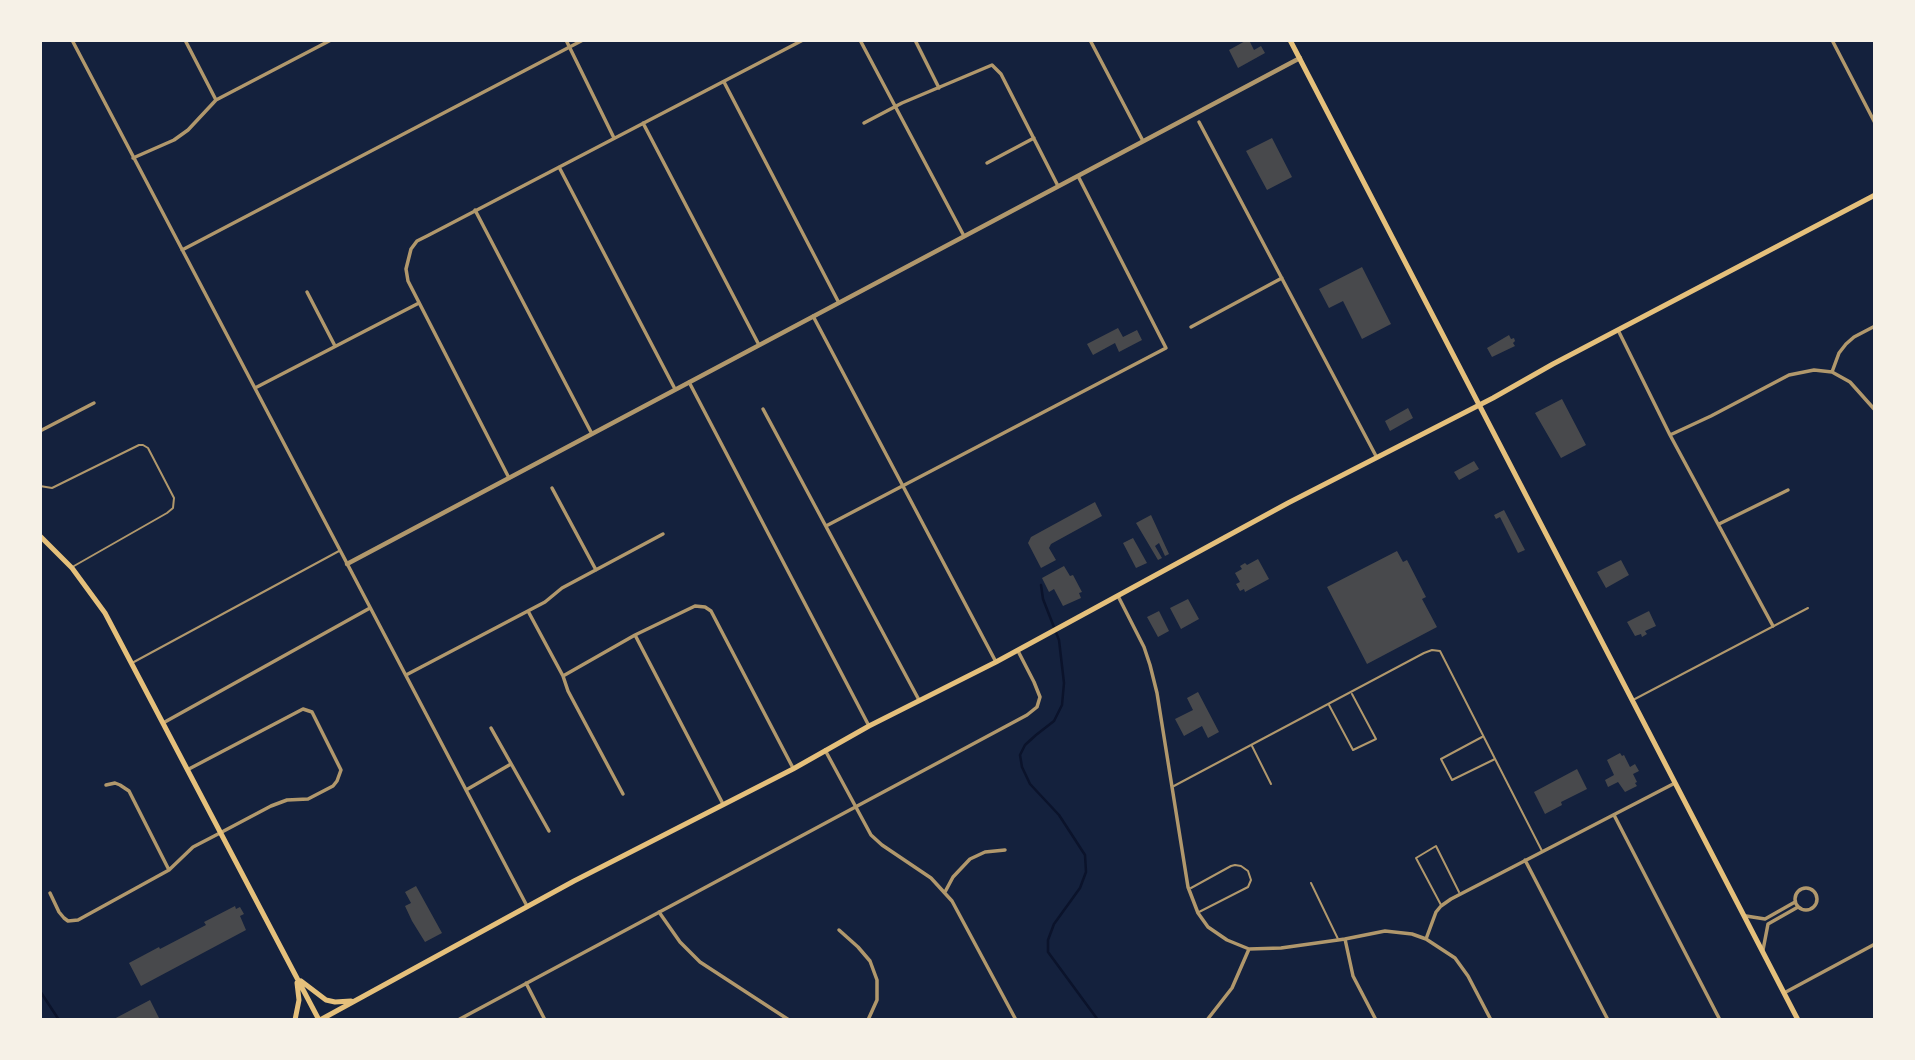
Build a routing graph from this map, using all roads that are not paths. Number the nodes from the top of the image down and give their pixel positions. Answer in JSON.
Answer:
{"nodes":[{"id":1,"x":72,"y":40,"type":"edge"},
{"id":2,"x":185,"y":40,"type":"edge"},
{"id":3,"x":331,"y":40,"type":"edge"},
{"id":4,"x":566,"y":40,"type":"edge"},
{"id":5,"x":583,"y":40,"type":"edge"},
{"id":6,"x":803,"y":40,"type":"edge"},
{"id":7,"x":860,"y":40,"type":"edge"},
{"id":8,"x":915,"y":40,"type":"edge"},
{"id":9,"x":1090,"y":40,"type":"edge"},
{"id":10,"x":1290,"y":40,"type":"edge"},
{"id":11,"x":1832,"y":40,"type":"edge"},
{"id":12,"x":570,"y":47,"type":"junction"},
{"id":13,"x":1300,"y":58,"type":"junction"},
{"id":14,"x":724,"y":82,"type":"junction"},
{"id":15,"x":939,"y":88,"type":"junction"},
{"id":16,"x":216,"y":100,"type":"junction"},
{"id":17,"x":894,"y":107,"type":"junction"},
{"id":18,"x":1199,"y":122,"type":"dead end"},
{"id":19,"x":643,"y":123,"type":"junction"},
{"id":20,"x":864,"y":123,"type":"dead end"},
{"id":21,"x":1875,"y":123,"type":"edge"},
{"id":22,"x":614,"y":138,"type":"junction"},
{"id":23,"x":1034,"y":138,"type":"junction"},
{"id":24,"x":1143,"y":141,"type":"junction"},
{"id":25,"x":133,"y":158,"type":"junction"},
{"id":26,"x":987,"y":163,"type":"dead end"},
{"id":27,"x":559,"y":167,"type":"junction"},
{"id":28,"x":1077,"y":176,"type":"junction"},
{"id":29,"x":1058,"y":186,"type":"junction"},
{"id":30,"x":1875,"y":195,"type":"edge"},
{"id":31,"x":475,"y":210,"type":"junction"},
{"id":32,"x":964,"y":236,"type":"junction"},
{"id":33,"x":182,"y":250,"type":"junction"},
{"id":34,"x":1282,"y":278,"type":"junction"},
{"id":35,"x":307,"y":292,"type":"dead end"},
{"id":36,"x":419,"y":303,"type":"junction"},
{"id":37,"x":839,"y":303,"type":"junction"},
{"id":38,"x":813,"y":316,"type":"junction"},
{"id":39,"x":1875,"y":326,"type":"edge"},
{"id":40,"x":1191,"y":327,"type":"dead end"},
{"id":41,"x":1618,"y":330,"type":"junction"},
{"id":42,"x":759,"y":345,"type":"junction"},
{"id":43,"x":335,"y":346,"type":"junction"},
{"id":44,"x":1832,"y":372,"type":"junction"},
{"id":45,"x":689,"y":382,"type":"junction"},
{"id":46,"x":255,"y":388,"type":"junction"},
{"id":47,"x":675,"y":389,"type":"junction"},
{"id":48,"x":94,"y":403,"type":"dead end"},
{"id":49,"x":1479,"y":405,"type":"junction"},
{"id":50,"x":763,"y":409,"type":"dead end"},
{"id":51,"x":1875,"y":410,"type":"edge"},
{"id":52,"x":40,"y":431,"type":"edge"},
{"id":53,"x":592,"y":433,"type":"junction"},
{"id":54,"x":1670,"y":435,"type":"junction"},
{"id":55,"x":1376,"y":456,"type":"junction"},
{"id":56,"x":509,"y":478,"type":"junction"},
{"id":57,"x":40,"y":486,"type":"edge"},
{"id":58,"x":902,"y":486,"type":"junction"},
{"id":59,"x":552,"y":488,"type":"dead end"},
{"id":60,"x":1788,"y":490,"type":"dead end"},
{"id":61,"x":1719,"y":524,"type":"junction"},
{"id":62,"x":826,"y":526,"type":"junction"},
{"id":63,"x":663,"y":534,"type":"dead end"},
{"id":64,"x":40,"y":536,"type":"edge"},
{"id":65,"x":340,"y":550,"type":"junction"},
{"id":66,"x":347,"y":564,"type":"junction"},
{"id":67,"x":72,"y":568,"type":"junction"},
{"id":68,"x":596,"y":570,"type":"junction"},
{"id":69,"x":1118,"y":596,"type":"junction"},
{"id":70,"x":370,"y":608,"type":"junction"},
{"id":71,"x":1808,"y":608,"type":"dead end"},
{"id":72,"x":528,"y":611,"type":"junction"},
{"id":73,"x":1773,"y":626,"type":"junction"},
{"id":74,"x":635,"y":635,"type":"junction"},
{"id":75,"x":1017,"y":651,"type":"junction"},
{"id":76,"x":996,"y":662,"type":"junction"},
{"id":77,"x":132,"y":663,"type":"junction"},
{"id":78,"x":406,"y":676,"type":"junction"},
{"id":79,"x":563,"y":676,"type":"junction"},
{"id":80,"x":1351,"y":692,"type":"junction"},
{"id":81,"x":1632,"y":700,"type":"junction"},
{"id":82,"x":920,"y":701,"type":"junction"},
{"id":83,"x":1329,"y":704,"type":"junction"},
{"id":84,"x":163,"y":723,"type":"junction"},
{"id":85,"x":869,"y":726,"type":"junction"},
{"id":86,"x":491,"y":728,"type":"dead end"},
{"id":87,"x":1483,"y":737,"type":"junction"},
{"id":88,"x":1251,"y":745,"type":"junction"},
{"id":89,"x":825,"y":750,"type":"junction"},
{"id":90,"x":1495,"y":759,"type":"junction"},
{"id":91,"x":511,"y":764,"type":"junction"},
{"id":92,"x":793,"y":769,"type":"junction"},
{"id":93,"x":187,"y":770,"type":"junction"},
{"id":94,"x":1272,"y":783,"type":"dead end"},
{"id":95,"x":1675,"y":783,"type":"junction"},
{"id":96,"x":106,"y":785,"type":"dead end"},
{"id":97,"x":1171,"y":788,"type":"junction"},
{"id":98,"x":466,"y":790,"type":"junction"},
{"id":99,"x":623,"y":794,"type":"dead end"},
{"id":100,"x":724,"y":805,"type":"junction"},
{"id":101,"x":855,"y":807,"type":"junction"},
{"id":102,"x":1614,"y":815,"type":"junction"},
{"id":103,"x":549,"y":831,"type":"dead end"},
{"id":104,"x":220,"y":833,"type":"junction"},
{"id":105,"x":1005,"y":850,"type":"dead end"},
{"id":106,"x":1542,"y":851,"type":"junction"},
{"id":107,"x":1525,"y":860,"type":"junction"},
{"id":108,"x":169,"y":870,"type":"junction"},
{"id":109,"x":1311,"y":883,"type":"dead end"},
{"id":110,"x":1189,"y":889,"type":"junction"},
{"id":111,"x":945,"y":892,"type":"junction"},
{"id":112,"x":50,"y":893,"type":"dead end"},
{"id":113,"x":1460,"y":893,"type":"junction"},
{"id":114,"x":1797,"y":905,"type":"junction"},
{"id":115,"x":527,"y":906,"type":"junction"},
{"id":116,"x":1441,"y":906,"type":"junction"},
{"id":117,"x":659,"y":912,"type":"junction"},
{"id":118,"x":1198,"y":913,"type":"junction"},
{"id":119,"x":1744,"y":916,"type":"junction"},
{"id":120,"x":1766,"y":921,"type":"junction"},
{"id":121,"x":839,"y":930,"type":"dead end"},
{"id":122,"x":1345,"y":939,"type":"junction"},
{"id":123,"x":1426,"y":939,"type":"junction"},
{"id":124,"x":1338,"y":940,"type":"junction"},
{"id":125,"x":1875,"y":944,"type":"edge"},
{"id":126,"x":1248,"y":949,"type":"junction"},
{"id":127,"x":1763,"y":953,"type":"junction"},
{"id":128,"x":296,"y":976,"type":"junction"},
{"id":129,"x":526,"y":983,"type":"junction"},
{"id":130,"x":1784,"y":993,"type":"junction"},
{"id":131,"x":353,"y":1001,"type":"junction"},
{"id":132,"x":295,"y":1020,"type":"edge"},
{"id":133,"x":319,"y":1020,"type":"edge"},
{"id":134,"x":458,"y":1020,"type":"edge"},
{"id":135,"x":545,"y":1020,"type":"edge"},
{"id":136,"x":789,"y":1020,"type":"edge"},
{"id":137,"x":868,"y":1020,"type":"edge"},
{"id":138,"x":1016,"y":1020,"type":"edge"},
{"id":139,"x":1207,"y":1020,"type":"edge"},
{"id":140,"x":1377,"y":1020,"type":"edge"},
{"id":141,"x":1491,"y":1020,"type":"edge"},
{"id":142,"x":1608,"y":1020,"type":"edge"},
{"id":143,"x":1720,"y":1020,"type":"edge"},
{"id":144,"x":1798,"y":1020,"type":"edge"}],
"edges":[{"from":1,"to":25,"type":"street"},
{"from":2,"to":16,"type":"street"},
{"from":3,"to":16,"type":"street"},
{"from":4,"to":12,"type":"street"},
{"from":5,"to":12,"type":"street"},
{"from":6,"to":14,"type":"street"},
{"from":7,"to":17,"type":"street"},
{"from":8,"to":15,"type":"street"},
{"from":9,"to":24,"type":"street"},
{"from":10,"to":13,"type":"main road"},
{"from":11,"to":21,"type":"street"},
{"from":12,"to":22,"type":"street"},
{"from":12,"to":33,"type":"street"},
{"from":13,"to":24,"type":"street"},
{"from":13,"to":49,"type":"main road"},
{"from":14,"to":19,"type":"street"},
{"from":14,"to":37,"type":"street"},
{"from":15,"to":17,"type":"street"},
{"from":15,"to":23,"type":"street"},
{"from":16,"to":25,"type":"street"},
{"from":17,"to":20,"type":"street"},
{"from":17,"to":32,"type":"street"},
{"from":18,"to":34,"type":"street"},
{"from":19,"to":22,"type":"street"},
{"from":19,"to":42,"type":"street"},
{"from":22,"to":27,"type":"street"},
{"from":23,"to":26,"type":"street"},
{"from":23,"to":29,"type":"street"},
{"from":24,"to":28,"type":"street"},
{"from":25,"to":33,"type":"street"},
{"from":27,"to":31,"type":"street"},
{"from":27,"to":47,"type":"street"},
{"from":28,"to":29,"type":"street"},
{"from":28,"to":58,"type":"street"},
{"from":29,"to":32,"type":"street"},
{"from":30,"to":41,"type":"main road"},
{"from":31,"to":36,"type":"street"},
{"from":31,"to":53,"type":"street"},
{"from":32,"to":37,"type":"street"},
{"from":33,"to":46,"type":"street"},
{"from":34,"to":40,"type":"street"},
{"from":34,"to":55,"type":"street"},
{"from":35,"to":43,"type":"street"},
{"from":36,"to":43,"type":"street"},
{"from":36,"to":56,"type":"street"},
{"from":37,"to":38,"type":"street"},
{"from":38,"to":42,"type":"street"},
{"from":38,"to":58,"type":"street"},
{"from":39,"to":44,"type":"street"},
{"from":41,"to":49,"type":"main road"},
{"from":41,"to":54,"type":"street"},
{"from":42,"to":45,"type":"street"},
{"from":43,"to":46,"type":"street"},
{"from":44,"to":51,"type":"street"},
{"from":44,"to":54,"type":"street"},
{"from":45,"to":47,"type":"street"},
{"from":45,"to":85,"type":"street"},
{"from":46,"to":65,"type":"street"},
{"from":47,"to":53,"type":"street"},
{"from":48,"to":52,"type":"street"},
{"from":49,"to":55,"type":"main road"},
{"from":49,"to":81,"type":"main road"},
{"from":50,"to":62,"type":"street"},
{"from":53,"to":56,"type":"street"},
{"from":54,"to":61,"type":"street"},
{"from":55,"to":69,"type":"main road"},
{"from":56,"to":66,"type":"street"},
{"from":57,"to":67,"type":"lane"},
{"from":58,"to":62,"type":"street"},
{"from":58,"to":76,"type":"street"},
{"from":59,"to":68,"type":"street"},
{"from":60,"to":61,"type":"street"},
{"from":61,"to":73,"type":"street"},
{"from":62,"to":82,"type":"street"},
{"from":63,"to":68,"type":"street"},
{"from":64,"to":67,"type":"main road"},
{"from":65,"to":66,"type":"street"},
{"from":65,"to":77,"type":"lane"},
{"from":66,"to":70,"type":"street"},
{"from":67,"to":77,"type":"main road"},
{"from":68,"to":72,"type":"street"},
{"from":69,"to":75,"type":"main road"},
{"from":69,"to":97,"type":"street"},
{"from":70,"to":78,"type":"street"},
{"from":70,"to":84,"type":"street"},
{"from":71,"to":73,"type":"lane"},
{"from":72,"to":78,"type":"street"},
{"from":72,"to":79,"type":"street"},
{"from":73,"to":81,"type":"lane"},
{"from":74,"to":79,"type":"street"},
{"from":74,"to":92,"type":"street"},
{"from":74,"to":100,"type":"street"},
{"from":75,"to":76,"type":"main road"},
{"from":75,"to":101,"type":"street"},
{"from":76,"to":82,"type":"main road"},
{"from":77,"to":84,"type":"main road"},
{"from":78,"to":98,"type":"street"},
{"from":79,"to":99,"type":"street"},
{"from":80,"to":83,"type":"lane"},
{"from":80,"to":83,"type":"lane"},
{"from":80,"to":87,"type":"lane"},
{"from":81,"to":95,"type":"main road"},
{"from":82,"to":85,"type":"main road"},
{"from":83,"to":88,"type":"lane"},
{"from":84,"to":93,"type":"main road"},
{"from":85,"to":89,"type":"main road"},
{"from":86,"to":91,"type":"street"},
{"from":87,"to":90,"type":"lane"},
{"from":87,"to":90,"type":"lane"},
{"from":88,"to":94,"type":"lane"},
{"from":88,"to":97,"type":"lane"},
{"from":89,"to":92,"type":"main road"},
{"from":89,"to":101,"type":"street"},
{"from":90,"to":106,"type":"lane"},
{"from":91,"to":98,"type":"street"},
{"from":91,"to":103,"type":"street"},
{"from":92,"to":100,"type":"main road"},
{"from":93,"to":104,"type":"main road"},
{"from":93,"to":104,"type":"street"},
{"from":95,"to":102,"type":"street"},
{"from":95,"to":119,"type":"main road"},
{"from":96,"to":108,"type":"street"},
{"from":97,"to":110,"type":"street"},
{"from":98,"to":115,"type":"street"},
{"from":100,"to":115,"type":"main road"},
{"from":101,"to":111,"type":"street"},
{"from":101,"to":117,"type":"street"},
{"from":102,"to":106,"type":"street"},
{"from":102,"to":143,"type":"street"},
{"from":104,"to":108,"type":"street"},
{"from":104,"to":128,"type":"main road"},
{"from":105,"to":111,"type":"street"},
{"from":106,"to":107,"type":"street"},
{"from":107,"to":113,"type":"street"},
{"from":107,"to":142,"type":"street"},
{"from":108,"to":112,"type":"street"},
{"from":109,"to":124,"type":"lane"},
{"from":110,"to":118,"type":"street"},
{"from":110,"to":118,"type":"lane"},
{"from":111,"to":138,"type":"street"},
{"from":113,"to":116,"type":"street"},
{"from":113,"to":116,"type":"lane"},
{"from":114,"to":114,"type":"street"},
{"from":114,"to":120,"type":"street"},
{"from":115,"to":131,"type":"main road"},
{"from":116,"to":123,"type":"street"},
{"from":117,"to":129,"type":"street"},
{"from":117,"to":136,"type":"street"},
{"from":118,"to":126,"type":"street"},
{"from":119,"to":120,"type":"street"},
{"from":119,"to":127,"type":"main road"},
{"from":120,"to":127,"type":"street"},
{"from":121,"to":137,"type":"street"},
{"from":122,"to":123,"type":"street"},
{"from":122,"to":124,"type":"street"},
{"from":122,"to":140,"type":"street"},
{"from":123,"to":141,"type":"street"},
{"from":124,"to":126,"type":"street"},
{"from":125,"to":130,"type":"street"},
{"from":126,"to":139,"type":"street"},
{"from":127,"to":130,"type":"main road"},
{"from":128,"to":131,"type":"main road"},
{"from":128,"to":132,"type":"main road"},
{"from":128,"to":133,"type":"main road"},
{"from":129,"to":134,"type":"street"},
{"from":129,"to":135,"type":"street"},
{"from":130,"to":144,"type":"main road"},
{"from":131,"to":133,"type":"main road"}]}
